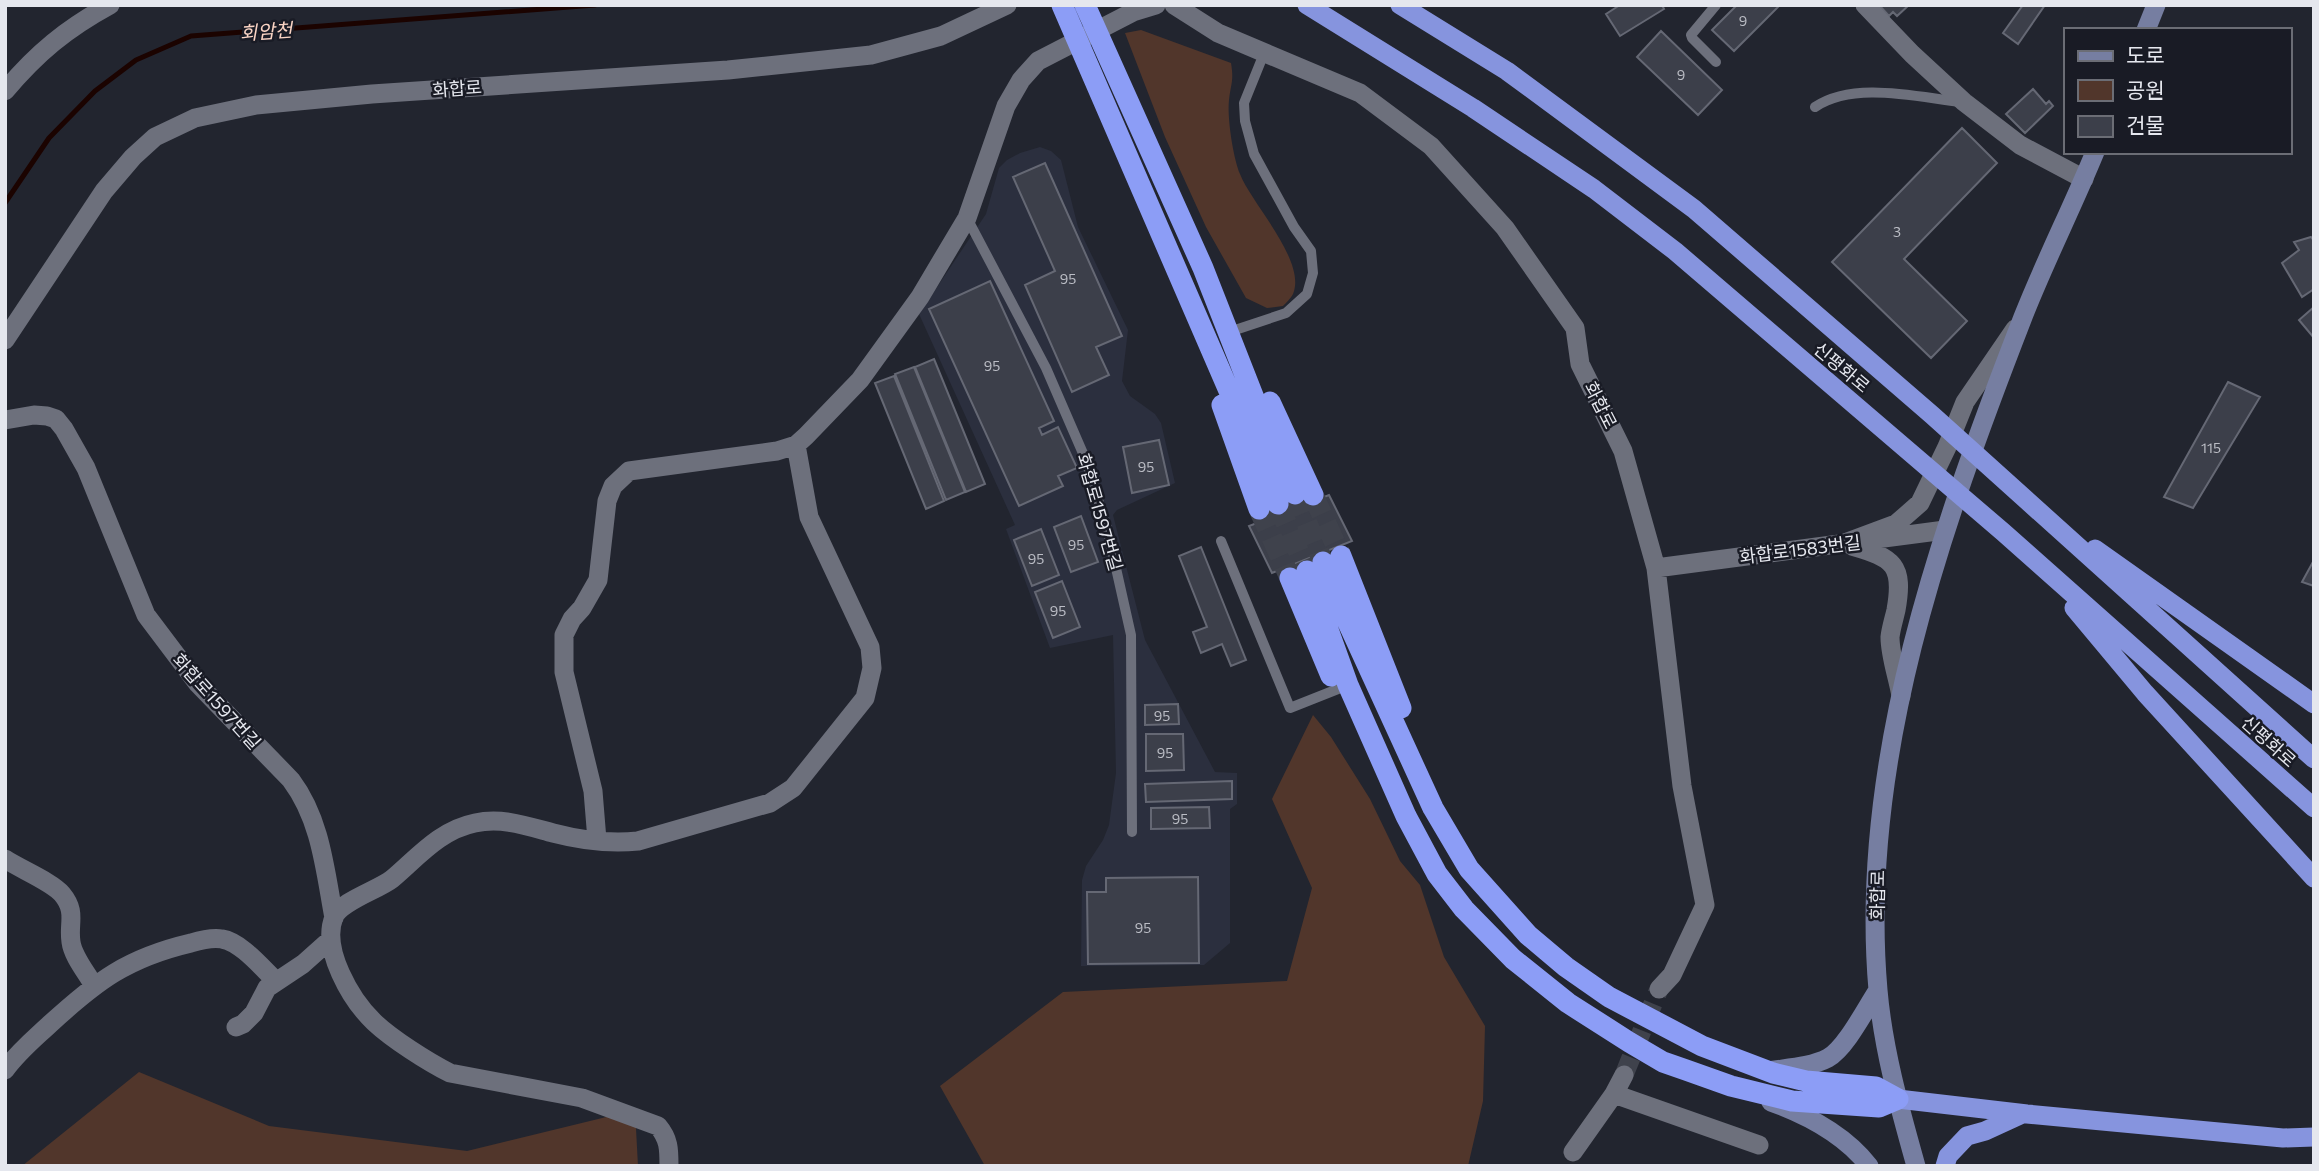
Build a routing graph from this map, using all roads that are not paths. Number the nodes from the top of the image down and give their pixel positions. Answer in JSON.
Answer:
{"nodes":[{"id":1,"x":110,"y":5,"type":"edge"},
{"id":2,"x":1007,"y":5,"type":"edge"},
{"id":3,"x":1062,"y":5,"type":"edge"},
{"id":4,"x":1085,"y":5,"type":"edge"},
{"id":5,"x":1156,"y":5,"type":"edge"},
{"id":6,"x":1174,"y":5,"type":"edge"},
{"id":7,"x":1307,"y":5,"type":"edge"},
{"id":8,"x":1400,"y":5,"type":"edge"},
{"id":9,"x":1716,"y":5,"type":"edge"},
{"id":10,"x":1865,"y":5,"type":"edge"},
{"id":11,"x":2156,"y":5,"type":"edge"},
{"id":12,"x":2147,"y":28,"type":"edge"},
{"id":13,"x":1265,"y":51,"type":"junction"},
{"id":14,"x":1716,"y":62,"type":"dead end"},
{"id":15,"x":5,"y":91,"type":"edge"},
{"id":16,"x":1964,"y":102,"type":"junction"},
{"id":17,"x":1815,"y":107,"type":"dead end"},
{"id":18,"x":2094,"y":154,"type":"edge"},
{"id":19,"x":2084,"y":178,"type":"junction"},
{"id":20,"x":967,"y":218,"type":"junction"},
{"id":21,"x":2024,"y":316,"type":"junction"},
{"id":22,"x":1236,"y":330,"type":"junction"},
{"id":23,"x":5,"y":340,"type":"edge"},
{"id":24,"x":5,"y":420,"type":"edge"},
{"id":25,"x":796,"y":444,"type":"junction"},
{"id":26,"x":2020,"y":495,"type":"junction"},
{"id":27,"x":1945,"y":530,"type":"junction"},
{"id":28,"x":1220,"y":541,"type":"dead end"},
{"id":29,"x":1844,"y":543,"type":"junction"},
{"id":30,"x":2031,"y":556,"type":"junction"},
{"id":31,"x":1656,"y":568,"type":"junction"},
{"id":32,"x":1343,"y":687,"type":"junction"},
{"id":33,"x":1901,"y":699,"type":"junction"},
{"id":34,"x":2314,"y":704,"type":"edge"},
{"id":35,"x":2314,"y":759,"type":"edge"},
{"id":36,"x":2314,"y":808,"type":"edge"},
{"id":37,"x":1132,"y":832,"type":"dead end"},
{"id":38,"x":597,"y":840,"type":"junction"},
{"id":39,"x":5,"y":859,"type":"edge"},
{"id":40,"x":2314,"y":878,"type":"edge"},
{"id":41,"x":334,"y":918,"type":"junction"},
{"id":42,"x":331,"y":939,"type":"junction"},
{"id":43,"x":276,"y":981,"type":"junction"},
{"id":44,"x":94,"y":986,"type":"junction"},
{"id":45,"x":1659,"y":989,"type":"tunnel mouth"},
{"id":46,"x":1878,"y":990,"type":"junction"},
{"id":47,"x":236,"y":1027,"type":"dead end"},
{"id":48,"x":5,"y":1070,"type":"edge"},
{"id":49,"x":1767,"y":1071,"type":"junction"},
{"id":50,"x":1624,"y":1075,"type":"tunnel mouth"},
{"id":51,"x":1731,"y":1086,"type":"junction"},
{"id":52,"x":1614,"y":1094,"type":"junction"},
{"id":53,"x":1898,"y":1099,"type":"junction"},
{"id":54,"x":2022,"y":1114,"type":"junction"},
{"id":55,"x":2314,"y":1137,"type":"edge"},
{"id":56,"x":1759,"y":1145,"type":"dead end"},
{"id":57,"x":1573,"y":1152,"type":"dead end"},
{"id":58,"x":669,"y":1166,"type":"edge"},
{"id":59,"x":1869,"y":1166,"type":"edge"},
{"id":60,"x":1916,"y":1166,"type":"edge"},
{"id":61,"x":1945,"y":1166,"type":"edge"}],
"edges":[{"from":1,"to":15,"type":"street"},
{"from":2,"to":23,"type":"street","name":"화합로"},
{"from":3,"to":22,"type":"highway"},
{"from":4,"to":22,"type":"highway"},
{"from":5,"to":20,"type":"street"},
{"from":6,"to":13,"type":"street","name":"화합로"},
{"from":7,"to":30,"type":"highway","name":"신평화로"},
{"from":8,"to":26,"type":"highway","name":"신평화로"},
{"from":9,"to":14,"type":"lane"},
{"from":10,"to":16,"type":"street"},
{"from":11,"to":12,"type":"main road"},
{"from":13,"to":22,"type":"lane"},
{"from":13,"to":31,"type":"street","name":"화합로"},
{"from":16,"to":17,"type":"lane"},
{"from":16,"to":19,"type":"street"},
{"from":18,"to":19,"type":"main road","name":"화합로"},
{"from":19,"to":21,"type":"main road","name":"화합로"},
{"from":20,"to":25,"type":"street"},
{"from":20,"to":37,"type":"lane","name":"화합로1597번길"},
{"from":21,"to":27,"type":"main road","name":"화합로"},
{"from":21,"to":29,"type":"street"},
{"from":24,"to":41,"type":"street","name":"화합로1597번길"},
{"from":25,"to":38,"type":"street"},
{"from":25,"to":38,"type":"street"},
{"from":26,"to":34,"type":"highway"},
{"from":26,"to":35,"type":"highway","name":"신평화로"},
{"from":27,"to":29,"type":"street","name":"화합로1583번길"},
{"from":27,"to":33,"type":"main road","name":"화합로"},
{"from":28,"to":32,"type":"lane"},
{"from":29,"to":31,"type":"street","name":"화합로1583번길"},
{"from":29,"to":33,"type":"street"},
{"from":30,"to":36,"type":"highway","name":"신평화로"},
{"from":30,"to":40,"type":"highway"},
{"from":31,"to":45,"type":"street","name":"화합로"},
{"from":32,"to":49,"type":"highway"},
{"from":32,"to":51,"type":"highway"},
{"from":33,"to":46,"type":"main road","name":"화합로"},
{"from":38,"to":41,"type":"street"},
{"from":39,"to":44,"type":"street"},
{"from":41,"to":42,"type":"street","name":"화합로1597번길"},
{"from":42,"to":43,"type":"street"},
{"from":42,"to":58,"type":"street","name":"화합로1597번길"},
{"from":43,"to":44,"type":"street"},
{"from":43,"to":47,"type":"street"},
{"from":44,"to":48,"type":"street"},
{"from":46,"to":49,"type":"main road"},
{"from":46,"to":53,"type":"main road","name":"화합로"},
{"from":49,"to":53,"type":"highway"},
{"from":50,"to":52,"type":"street"},
{"from":51,"to":53,"type":"highway"},
{"from":51,"to":59,"type":"main road"},
{"from":52,"to":56,"type":"street"},
{"from":52,"to":57,"type":"street"},
{"from":53,"to":54,"type":"highway"},
{"from":53,"to":60,"type":"main road","name":"화합로"},
{"from":54,"to":55,"type":"highway"},
{"from":54,"to":61,"type":"highway"}]}
